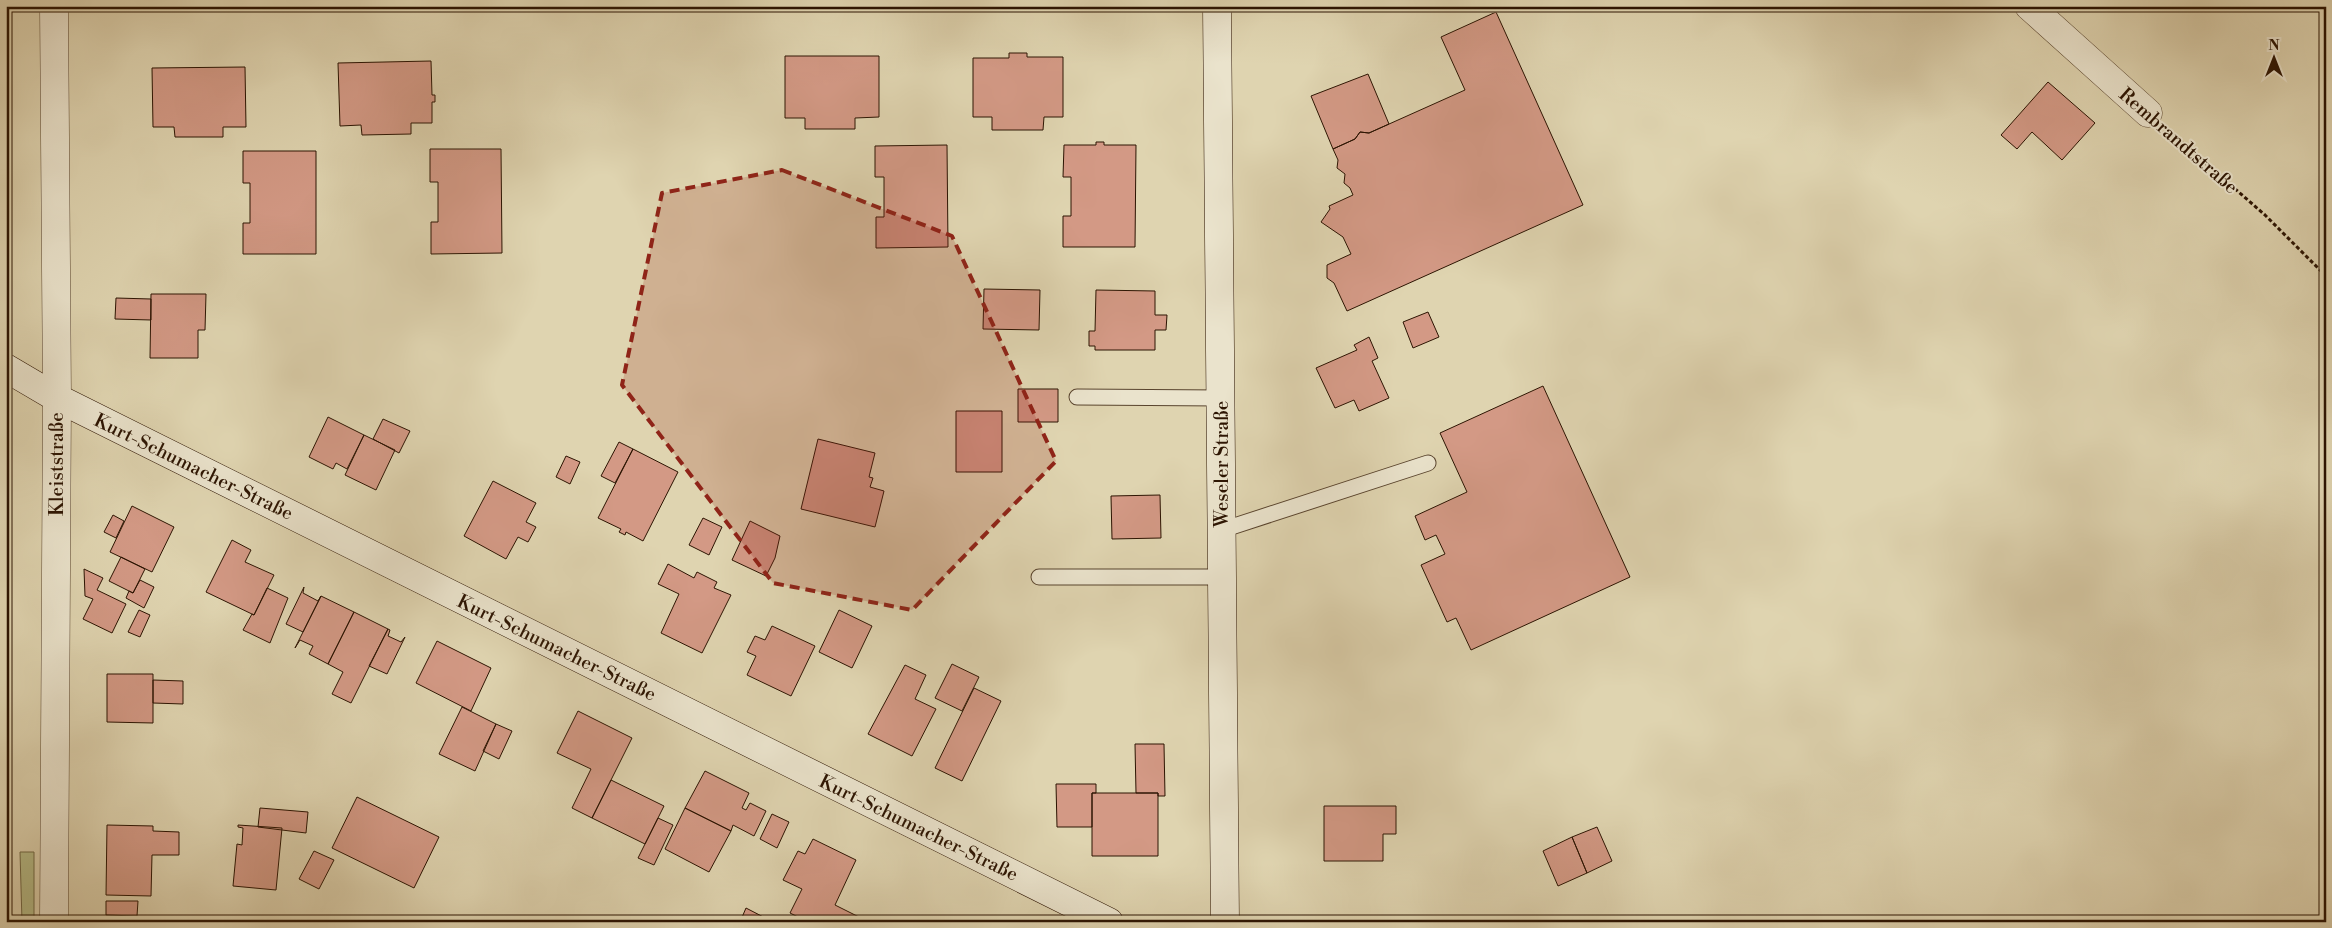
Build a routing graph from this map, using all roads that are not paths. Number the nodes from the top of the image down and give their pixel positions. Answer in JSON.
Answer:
{"nodes":[{"id":1,"x":54,"y":6,"type":"edge"},
{"id":2,"x":1218,"y":6,"type":"edge"},
{"id":3,"x":2030,"y":6,"type":"edge"},
{"id":4,"x":2148,"y":113,"type":"road end"},
{"id":5,"x":6,"y":368,"type":"edge"},
{"id":6,"x":1077,"y":397,"type":"dead end"},
{"id":7,"x":57,"y":398,"type":"junction"},
{"id":8,"x":1221,"y":398,"type":"junction"},
{"id":9,"x":1428,"y":463,"type":"dead end"},
{"id":10,"x":1222,"y":530,"type":"junction"},
{"id":11,"x":1039,"y":577,"type":"dead end"},
{"id":12,"x":1222,"y":577,"type":"junction"},
{"id":13,"x":54,"y":922,"type":"edge"},
{"id":14,"x":1109,"y":922,"type":"edge"},
{"id":15,"x":1225,"y":922,"type":"edge"}],
"edges":[{"from":1,"to":7,"type":"street","name":"Kleiststraße"},
{"from":2,"to":8,"type":"street","name":"Weseler Straße"},
{"from":3,"to":4,"type":"street","name":"Rembrandtstraße"},
{"from":5,"to":7,"type":"street","name":"Kurt-Schumacher-Straße"},
{"from":6,"to":8,"type":"lane"},
{"from":7,"to":13,"type":"street","name":"Kleiststraße"},
{"from":7,"to":14,"type":"street","name":"Kurt-Schumacher-Straße"},
{"from":8,"to":10,"type":"street","name":"Weseler Straße"},
{"from":9,"to":10,"type":"lane"},
{"from":10,"to":12,"type":"street","name":"Weseler Straße"},
{"from":11,"to":12,"type":"lane"},
{"from":12,"to":15,"type":"street","name":"Weseler Straße"}]}
